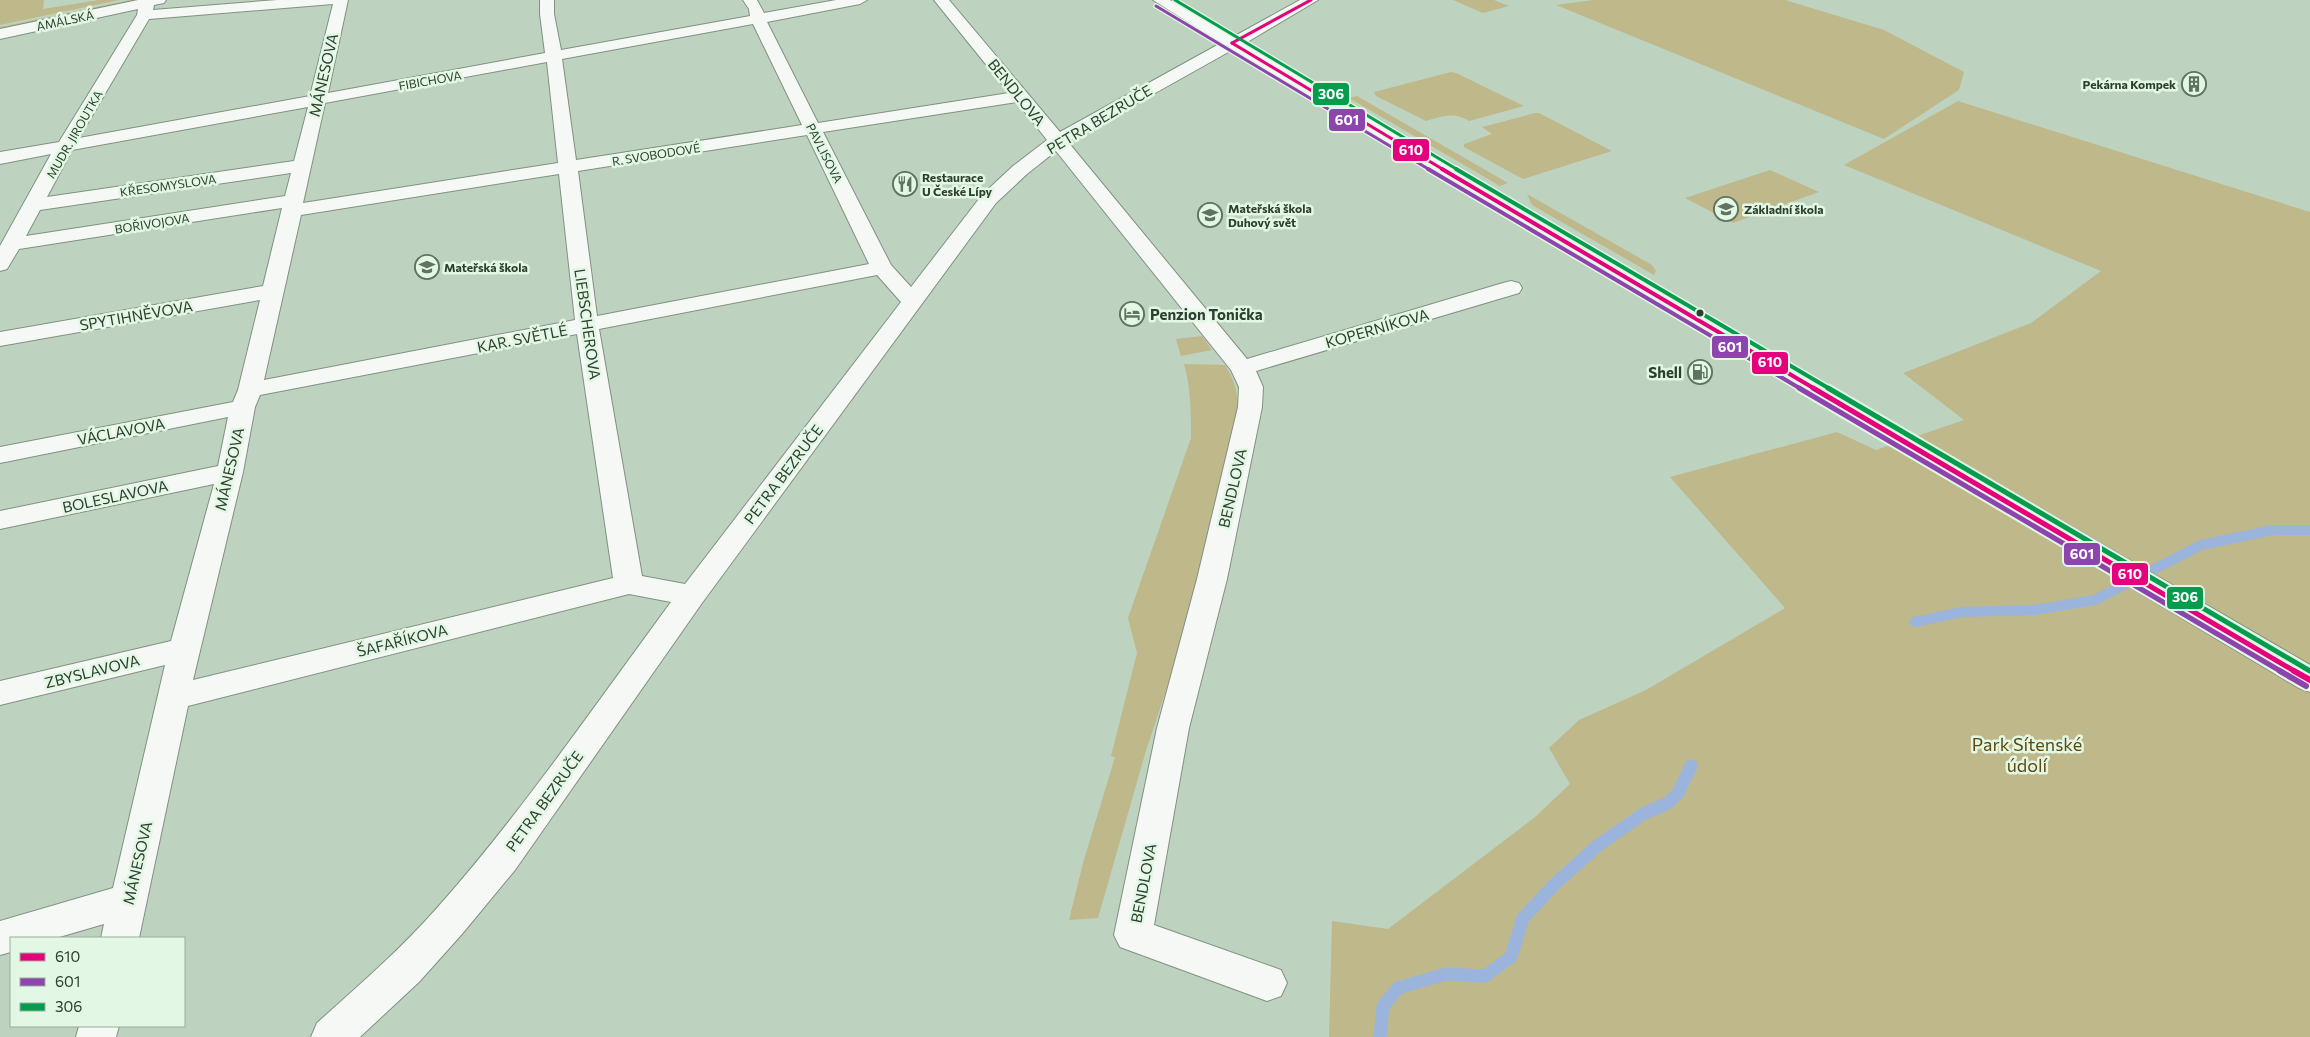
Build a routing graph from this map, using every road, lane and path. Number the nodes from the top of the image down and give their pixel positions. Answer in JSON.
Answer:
{"nodes":[{"id":1,"x":332,"y":0,"type":"edge"},
{"id":2,"x":341,"y":0,"type":"edge"},
{"id":3,"x":548,"y":0,"type":"edge"},
{"id":4,"x":750,"y":0,"type":"edge"},
{"id":5,"x":860,"y":0,"type":"edge"},
{"id":6,"x":940,"y":0,"type":"edge"},
{"id":7,"x":1160,"y":0,"type":"edge"},
{"id":8,"x":1311,"y":0,"type":"edge"},
{"id":9,"x":150,"y":6,"type":"edge"},
{"id":10,"x":758,"y":19,"type":"junction"},
{"id":11,"x":0,"y":34,"type":"edge"},
{"id":12,"x":1232,"y":43,"type":"junction"},
{"id":13,"x":554,"y":57,"type":"junction"},
{"id":14,"x":1022,"y":96,"type":"junction"},
{"id":15,"x":318,"y":100,"type":"junction"},
{"id":16,"x":813,"y":129,"type":"junction"},
{"id":17,"x":1058,"y":141,"type":"junction"},
{"id":18,"x":65,"y":146,"type":"junction"},
{"id":19,"x":0,"y":158,"type":"edge"},
{"id":20,"x":301,"y":166,"type":"junction"},
{"id":21,"x":567,"y":168,"type":"junction"},
{"id":22,"x":34,"y":205,"type":"junction"},
{"id":23,"x":292,"y":206,"type":"junction"},
{"id":24,"x":12,"y":244,"type":"junction"},
{"id":25,"x":0,"y":265,"type":"edge"},
{"id":26,"x":882,"y":268,"type":"junction"},
{"id":27,"x":1511,"y":288,"type":"dead end"},
{"id":28,"x":272,"y":291,"type":"junction"},
{"id":29,"x":911,"y":300,"type":"junction"},
{"id":30,"x":587,"y":326,"type":"junction"},
{"id":31,"x":0,"y":339,"type":"edge"},
{"id":32,"x":1242,"y":368,"type":"junction"},
{"id":33,"x":246,"y":399,"type":"junction"},
{"id":34,"x":0,"y":455,"type":"edge"},
{"id":35,"x":230,"y":472,"type":"junction"},
{"id":36,"x":0,"y":520,"type":"edge"},
{"id":37,"x":629,"y":584,"type":"junction"},
{"id":38,"x":692,"y":596,"type":"junction"},
{"id":39,"x":184,"y":648,"type":"junction"},
{"id":40,"x":2310,"y":680,"type":"edge"},
{"id":41,"x":0,"y":693,"type":"edge"},
{"id":42,"x":174,"y":697,"type":"junction"},
{"id":43,"x":129,"y":900,"type":"junction"},
{"id":44,"x":120,"y":937,"type":"edge"},
{"id":45,"x":0,"y":938,"type":"edge"},
{"id":46,"x":1267,"y":983,"type":"dead end"},
{"id":47,"x":332,"y":1037,"type":"edge"}],
"edges":[{"from":1,"to":9,"type":"street","name":"AMÁLSKÁ"},
{"from":2,"to":15,"type":"street","name":"MÁNESOVA"},
{"from":3,"to":13,"type":"street","name":"LIEBSCHEROVA"},
{"from":4,"to":10,"type":"street","name":"PAVLISOVA"},
{"from":5,"to":10,"type":"street","name":"FIBICHOVA"},
{"from":6,"to":14,"type":"street","name":"BENDLOVA"},
{"from":7,"to":12,"type":"street"},
{"from":8,"to":12,"type":"street","name":"PETRA BEZRUČE"},
{"from":9,"to":11,"type":"street","name":"AMÁLSKÁ"},
{"from":9,"to":18,"type":"street","name":"MUDR. JIROUTKA"},
{"from":10,"to":13,"type":"street","name":"FIBICHOVA"},
{"from":10,"to":16,"type":"street","name":"PAVLISOVA"},
{"from":12,"to":17,"type":"street","name":"PETRA BEZRUČE"},
{"from":12,"to":40,"type":"street"},
{"from":13,"to":15,"type":"street","name":"FIBICHOVA"},
{"from":13,"to":21,"type":"street","name":"LIEBSCHEROVA"},
{"from":14,"to":16,"type":"street","name":"R. SVOBODOVÉ"},
{"from":14,"to":17,"type":"street","name":"BENDLOVA"},
{"from":15,"to":18,"type":"street","name":"FIBICHOVA"},
{"from":15,"to":20,"type":"street","name":"MÁNESOVA"},
{"from":16,"to":21,"type":"street","name":"R. SVOBODOVÉ"},
{"from":16,"to":26,"type":"street","name":"PAVLISOVA"},
{"from":17,"to":29,"type":"street","name":"PETRA BEZRUČE"},
{"from":17,"to":32,"type":"street","name":"BENDLOVA"},
{"from":18,"to":19,"type":"street","name":"FIBICHOVA"},
{"from":18,"to":22,"type":"street","name":"MUDR. JIROUTKA"},
{"from":20,"to":22,"type":"street","name":"KŘESOMYSLOVA"},
{"from":20,"to":23,"type":"street","name":"MÁNESOVA"},
{"from":21,"to":23,"type":"street","name":"R. SVOBODOVÉ"},
{"from":21,"to":30,"type":"street","name":"LIEBSCHEROVA"},
{"from":22,"to":24,"type":"street","name":"MUDR. JIROUTKA"},
{"from":23,"to":24,"type":"street","name":"BOŘIVOJOVA"},
{"from":23,"to":28,"type":"street","name":"MÁNESOVA"},
{"from":24,"to":25,"type":"street","name":"MUDR. JIROUTKA"},
{"from":26,"to":29,"type":"street","name":"PAVLISOVA"},
{"from":26,"to":30,"type":"street","name":"KAR. SVĚTLÉ"},
{"from":27,"to":32,"type":"street","name":"KOPERNÍKOVA"},
{"from":28,"to":31,"type":"street","name":"SPYTIHNĚVOVA"},
{"from":28,"to":33,"type":"street","name":"MÁNESOVA"},
{"from":29,"to":38,"type":"street","name":"PETRA BEZRUČE"},
{"from":30,"to":33,"type":"street","name":"KAR. SVĚTLÉ"},
{"from":30,"to":37,"type":"street","name":"LIEBSCHEROVA"},
{"from":32,"to":46,"type":"street","name":"BENDLOVA"},
{"from":33,"to":34,"type":"street","name":"VÁCLAVOVA"},
{"from":33,"to":35,"type":"street","name":"MÁNESOVA"},
{"from":35,"to":36,"type":"street","name":"BOLESLAVOVA"},
{"from":35,"to":39,"type":"street","name":"MÁNESOVA"},
{"from":37,"to":38,"type":"street"},
{"from":37,"to":42,"type":"street","name":"ŠAFAŘÍKOVA"},
{"from":38,"to":47,"type":"street","name":"PETRA BEZRUČE"},
{"from":39,"to":41,"type":"street","name":"ZBYSLAVOVA"},
{"from":39,"to":42,"type":"street","name":"MÁNESOVA"},
{"from":42,"to":43,"type":"street","name":"MÁNESOVA"},
{"from":43,"to":44,"type":"street","name":"MÁNESOVA"},
{"from":43,"to":45,"type":"street"}]}
